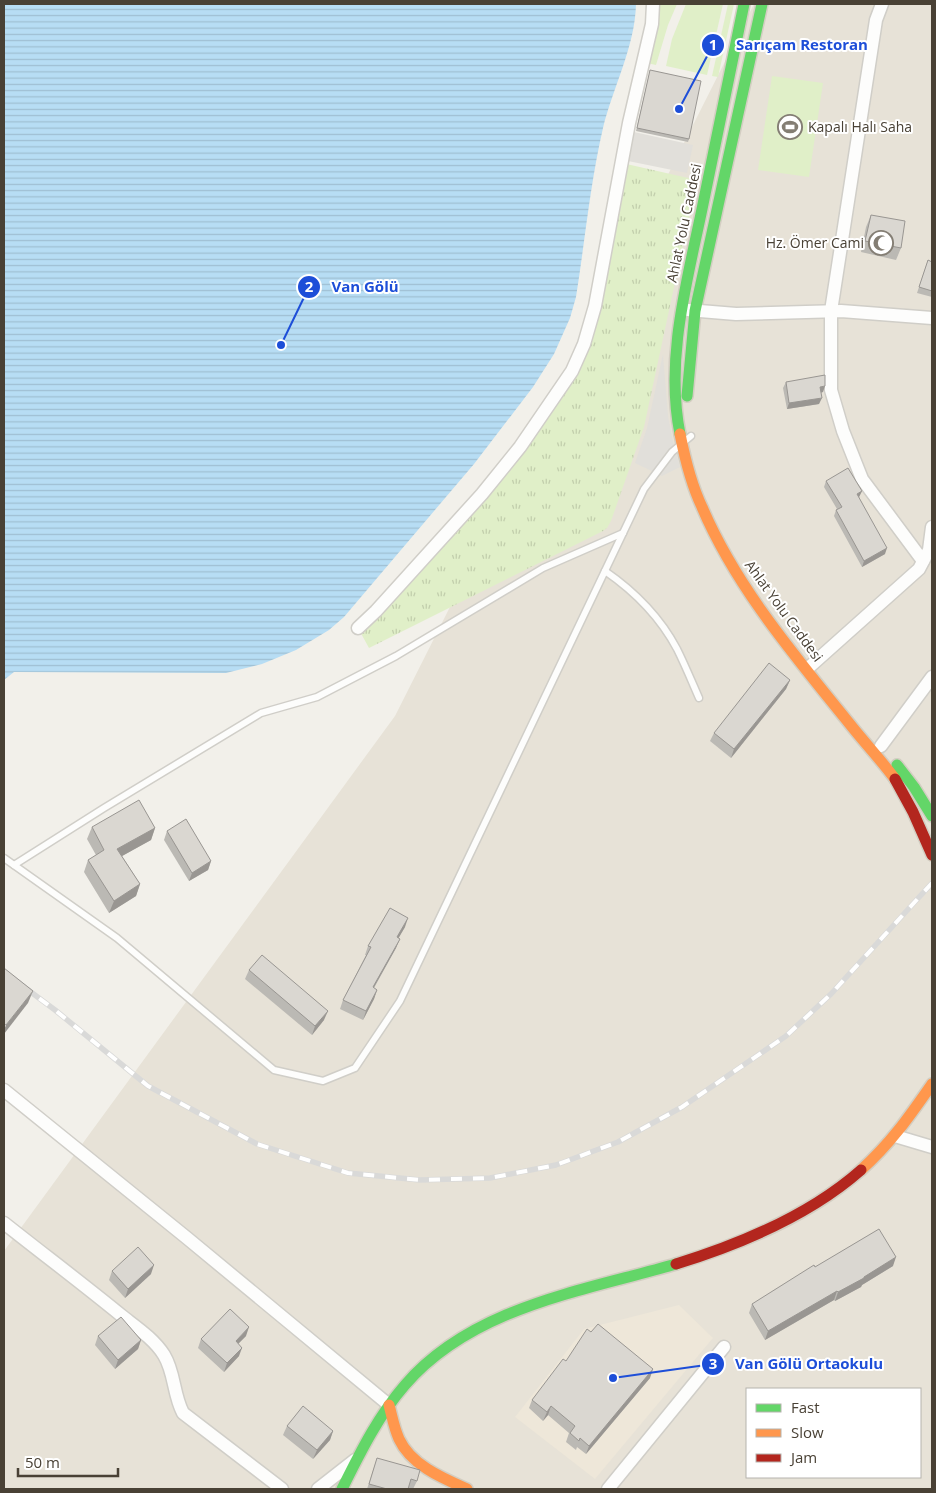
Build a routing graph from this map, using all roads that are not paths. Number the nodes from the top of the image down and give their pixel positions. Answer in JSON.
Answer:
{"nodes":[{"id":1,"x":653,"y":4,"type":"edge"},
{"id":2,"x":744,"y":4,"type":"edge"},
{"id":3,"x":762,"y":4,"type":"edge"},
{"id":4,"x":882,"y":4,"type":"edge"},
{"id":5,"x":714,"y":148,"type":"junction"},
{"id":6,"x":730,"y":151,"type":"junction"},
{"id":7,"x":681,"y":309,"type":"junction"},
{"id":8,"x":695,"y":310,"type":"junction"},
{"id":9,"x":830,"y":311,"type":"junction"},
{"id":10,"x":932,"y":318,"type":"edge"},
{"id":11,"x":691,"y":436,"type":"junction"},
{"id":12,"x":681,"y":444,"type":"junction"},
{"id":13,"x":932,"y":527,"type":"edge"},
{"id":14,"x":623,"y":533,"type":"junction"},
{"id":15,"x":923,"y":561,"type":"junction"},
{"id":16,"x":605,"y":571,"type":"junction"},
{"id":17,"x":358,"y":628,"type":"dead end"},
{"id":18,"x":811,"y":666,"type":"junction"},
{"id":19,"x":932,"y":677,"type":"edge"},
{"id":20,"x":699,"y":698,"type":"dead end"},
{"id":21,"x":881,"y":746,"type":"junction"},
{"id":22,"x":932,"y":816,"type":"edge"},
{"id":23,"x":932,"y":855,"type":"edge"},
{"id":24,"x":4,"y":858,"type":"edge"},
{"id":25,"x":14,"y":865,"type":"junction"},
{"id":26,"x":932,"y":1084,"type":"edge"},
{"id":27,"x":4,"y":1090,"type":"edge"},
{"id":28,"x":896,"y":1136,"type":"junction"},
{"id":29,"x":932,"y":1147,"type":"edge"},
{"id":30,"x":4,"y":1223,"type":"edge"},
{"id":31,"x":724,"y":1347,"type":"dead end"},
{"id":32,"x":389,"y":1405,"type":"junction"},
{"id":33,"x":358,"y":1457,"type":"junction"},
{"id":34,"x":282,"y":1489,"type":"edge"},
{"id":35,"x":318,"y":1489,"type":"edge"},
{"id":36,"x":342,"y":1489,"type":"edge"},
{"id":37,"x":467,"y":1489,"type":"edge"},
{"id":38,"x":608,"y":1489,"type":"edge"}],
"edges":[{"from":1,"to":17,"type":"street"},
{"from":2,"to":5,"type":"street","name":"Ahlat Yolu Caddesi"},
{"from":3,"to":6,"type":"street","name":"Ahlat Yolu Caddesi"},
{"from":4,"to":9,"type":"street"},
{"from":5,"to":6,"type":"street"},
{"from":5,"to":7,"type":"street","name":"Ahlat Yolu Caddesi"},
{"from":6,"to":8,"type":"street","name":"Ahlat Yolu Caddesi"},
{"from":7,"to":8,"type":"street"},
{"from":7,"to":12,"type":"street","name":"Ahlat Yolu Caddesi"},
{"from":8,"to":9,"type":"street"},
{"from":8,"to":11,"type":"street","name":"Ahlat Yolu Caddesi"},
{"from":9,"to":10,"type":"street"},
{"from":9,"to":15,"type":"street"},
{"from":11,"to":12,"type":"lane"},
{"from":11,"to":18,"type":"street","name":"Ahlat Yolu Caddesi"},
{"from":12,"to":14,"type":"lane"},
{"from":12,"to":18,"type":"street","name":"Ahlat Yolu Caddesi"},
{"from":13,"to":15,"type":"street"},
{"from":14,"to":16,"type":"lane"},
{"from":14,"to":25,"type":"lane"},
{"from":15,"to":18,"type":"street"},
{"from":16,"to":20,"type":"lane"},
{"from":16,"to":25,"type":"lane"},
{"from":18,"to":21,"type":"street","name":"Ahlat Yolu Caddesi"},
{"from":18,"to":23,"type":"street","name":"Ahlat Yolu Caddesi"},
{"from":19,"to":21,"type":"street"},
{"from":21,"to":22,"type":"street","name":"Ahlat Yolu Caddesi"},
{"from":24,"to":25,"type":"lane"},
{"from":26,"to":28,"type":"street"},
{"from":27,"to":32,"type":"street"},
{"from":28,"to":29,"type":"street"},
{"from":28,"to":32,"type":"street"},
{"from":30,"to":34,"type":"street"},
{"from":31,"to":38,"type":"street"},
{"from":32,"to":33,"type":"street"},
{"from":32,"to":37,"type":"street"},
{"from":33,"to":35,"type":"street"},
{"from":33,"to":36,"type":"street"}]}
